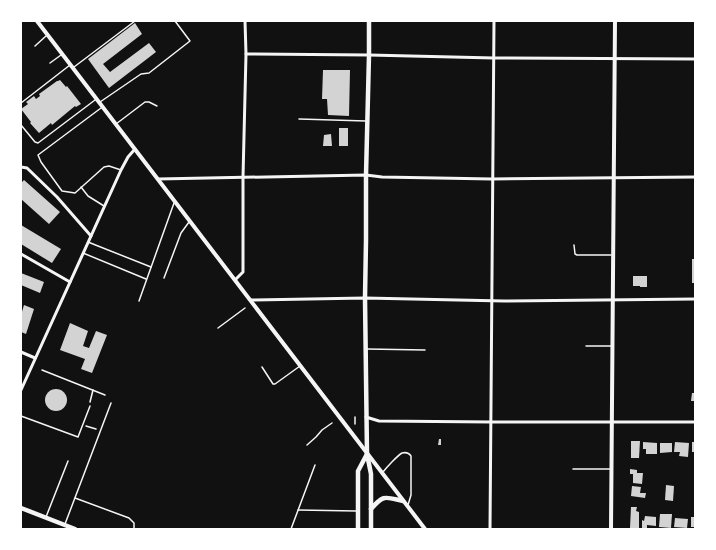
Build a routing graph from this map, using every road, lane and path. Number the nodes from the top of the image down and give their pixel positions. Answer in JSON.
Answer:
{"nodes":[{"id":1,"x":37,"y":21,"type":"edge"},
{"id":2,"x":135,"y":21,"type":"edge"},
{"id":3,"x":174,"y":21,"type":"edge"},
{"id":4,"x":245,"y":21,"type":"edge"},
{"id":5,"x":369,"y":21,"type":"edge"},
{"id":6,"x":494,"y":21,"type":"edge"},
{"id":7,"x":615,"y":21,"type":"edge"},
{"id":8,"x":48,"y":35,"type":"junction"},
{"id":9,"x":35,"y":46,"type":"dead end"},
{"id":10,"x":62,"y":54,"type":"junction"},
{"id":11,"x":246,"y":54,"type":"junction"},
{"id":12,"x":369,"y":55,"type":"junction"},
{"id":13,"x":494,"y":58,"type":"junction"},
{"id":14,"x":615,"y":58,"type":"junction"},
{"id":15,"x":695,"y":59,"type":"edge"},
{"id":16,"x":50,"y":63,"type":"dead end"},
{"id":17,"x":72,"y":66,"type":"junction"},
{"id":18,"x":96,"y":98,"type":"junction"},
{"id":19,"x":21,"y":103,"type":"edge"},
{"id":20,"x":101,"y":105,"type":"junction"},
{"id":21,"x":156,"y":106,"type":"dead end"},
{"id":22,"x":299,"y":119,"type":"dead end"},
{"id":23,"x":368,"y":121,"type":"junction"},
{"id":24,"x":116,"y":124,"type":"junction"},
{"id":25,"x":21,"y":125,"type":"edge"},
{"id":26,"x":135,"y":149,"type":"junction"},
{"id":27,"x":21,"y":167,"type":"edge"},
{"id":28,"x":121,"y":170,"type":"junction"},
{"id":29,"x":366,"y":176,"type":"junction"},
{"id":30,"x":243,"y":177,"type":"junction"},
{"id":31,"x":695,"y":177,"type":"edge"},
{"id":32,"x":158,"y":179,"type":"junction"},
{"id":33,"x":492,"y":179,"type":"junction"},
{"id":34,"x":614,"y":179,"type":"junction"},
{"id":35,"x":81,"y":187,"type":"junction"},
{"id":36,"x":174,"y":201,"type":"junction"},
{"id":37,"x":104,"y":206,"type":"junction"},
{"id":38,"x":190,"y":221,"type":"junction"},
{"id":39,"x":91,"y":236,"type":"junction"},
{"id":40,"x":88,"y":242,"type":"junction"},
{"id":41,"x":574,"y":245,"type":"dead end"},
{"id":42,"x":83,"y":253,"type":"junction"},
{"id":43,"x":21,"y":254,"type":"edge"},
{"id":44,"x":613,"y":254,"type":"junction"},
{"id":45,"x":151,"y":266,"type":"junction"},
{"id":46,"x":164,"y":278,"type":"dead end"},
{"id":47,"x":147,"y":279,"type":"junction"},
{"id":48,"x":235,"y":280,"type":"junction"},
{"id":49,"x":70,"y":282,"type":"junction"},
{"id":50,"x":365,"y":298,"type":"junction"},
{"id":51,"x":695,"y":299,"type":"edge"},
{"id":52,"x":250,"y":300,"type":"junction"},
{"id":53,"x":492,"y":300,"type":"junction"},
{"id":54,"x":613,"y":300,"type":"junction"},
{"id":55,"x":139,"y":301,"type":"dead end"},
{"id":56,"x":245,"y":308,"type":"dead end"},
{"id":57,"x":218,"y":328,"type":"dead end"},
{"id":58,"x":586,"y":346,"type":"dead end"},
{"id":59,"x":612,"y":346,"type":"junction"},
{"id":60,"x":366,"y":349,"type":"junction"},
{"id":61,"x":426,"y":350,"type":"dead end"},
{"id":62,"x":21,"y":352,"type":"edge"},
{"id":63,"x":35,"y":358,"type":"junction"},
{"id":64,"x":300,"y":366,"type":"junction"},
{"id":65,"x":262,"y":367,"type":"dead end"},
{"id":66,"x":42,"y":370,"type":"dead end"},
{"id":67,"x":21,"y":390,"type":"edge"},
{"id":68,"x":93,"y":390,"type":"junction"},
{"id":69,"x":105,"y":395,"type":"dead end"},
{"id":70,"x":111,"y":402,"type":"dead end"},
{"id":71,"x":90,"y":406,"type":"joint"},
{"id":72,"x":21,"y":416,"type":"edge"},
{"id":73,"x":366,"y":416,"type":"junction"},
{"id":74,"x":355,"y":417,"type":"dead end"},
{"id":75,"x":491,"y":422,"type":"junction"},
{"id":76,"x":612,"y":422,"type":"junction"},
{"id":77,"x":695,"y":422,"type":"edge"},
{"id":78,"x":332,"y":423,"type":"dead end"},
{"id":79,"x":83,"y":424,"type":"junction"},
{"id":80,"x":355,"y":424,"type":"dead end"},
{"id":81,"x":100,"y":431,"type":"junction"},
{"id":82,"x":307,"y":445,"type":"dead end"},
{"id":83,"x":367,"y":454,"type":"junction"},
{"id":84,"x":68,"y":461,"type":"dead end"},
{"id":85,"x":315,"y":465,"type":"dead end"},
{"id":86,"x":573,"y":469,"type":"dead end"},
{"id":87,"x":612,"y":469,"type":"junction"},
{"id":88,"x":382,"y":473,"type":"junction"},
{"id":89,"x":75,"y":498,"type":"junction"},
{"id":90,"x":403,"y":500,"type":"junction"},
{"id":91,"x":408,"y":507,"type":"junction"},
{"id":92,"x":21,"y":508,"type":"edge"},
{"id":93,"x":371,"y":509,"type":"junction"},
{"id":94,"x":298,"y":510,"type":"junction"},
{"id":95,"x":358,"y":511,"type":"junction"},
{"id":96,"x":46,"y":517,"type":"junction"},
{"id":97,"x":64,"y":525,"type":"junction"},
{"id":98,"x":75,"y":529,"type":"edge"},
{"id":99,"x":134,"y":529,"type":"edge"},
{"id":100,"x":291,"y":529,"type":"edge"},
{"id":101,"x":358,"y":529,"type":"edge"},
{"id":102,"x":371,"y":529,"type":"edge"},
{"id":103,"x":425,"y":529,"type":"edge"},
{"id":104,"x":490,"y":529,"type":"edge"},
{"id":105,"x":611,"y":529,"type":"edge"}],
"edges":[{"from":1,"to":8,"type":"street"},
{"from":2,"to":17,"type":"lane"},
{"from":3,"to":20,"type":"lane"},
{"from":4,"to":11,"type":"street"},
{"from":5,"to":12,"type":"main road"},
{"from":6,"to":13,"type":"street"},
{"from":7,"to":14,"type":"street"},
{"from":8,"to":9,"type":"lane"},
{"from":8,"to":10,"type":"street"},
{"from":10,"to":16,"type":"lane"},
{"from":10,"to":17,"type":"street"},
{"from":11,"to":12,"type":"street"},
{"from":11,"to":30,"type":"street"},
{"from":12,"to":13,"type":"street"},
{"from":12,"to":23,"type":"main road"},
{"from":13,"to":14,"type":"street"},
{"from":13,"to":33,"type":"street"},
{"from":14,"to":15,"type":"street"},
{"from":14,"to":34,"type":"street"},
{"from":17,"to":18,"type":"street"},
{"from":17,"to":19,"type":"lane"},
{"from":18,"to":20,"type":"street"},
{"from":18,"to":25,"type":"lane"},
{"from":20,"to":24,"type":"street"},
{"from":20,"to":35,"type":"lane"},
{"from":21,"to":24,"type":"lane"},
{"from":22,"to":23,"type":"lane"},
{"from":23,"to":29,"type":"main road"},
{"from":24,"to":26,"type":"street"},
{"from":26,"to":28,"type":"street"},
{"from":26,"to":32,"type":"street"},
{"from":27,"to":39,"type":"street"},
{"from":28,"to":35,"type":"lane"},
{"from":28,"to":37,"type":"street"},
{"from":29,"to":30,"type":"street"},
{"from":29,"to":33,"type":"street"},
{"from":29,"to":50,"type":"main road"},
{"from":30,"to":32,"type":"street"},
{"from":30,"to":48,"type":"street"},
{"from":31,"to":34,"type":"street"},
{"from":32,"to":36,"type":"street"},
{"from":33,"to":34,"type":"street"},
{"from":33,"to":53,"type":"street"},
{"from":34,"to":44,"type":"street"},
{"from":35,"to":37,"type":"lane"},
{"from":36,"to":38,"type":"street"},
{"from":36,"to":45,"type":"lane"},
{"from":37,"to":39,"type":"street"},
{"from":38,"to":46,"type":"lane"},
{"from":38,"to":48,"type":"street"},
{"from":39,"to":40,"type":"street"},
{"from":40,"to":42,"type":"street"},
{"from":40,"to":45,"type":"lane"},
{"from":41,"to":44,"type":"lane"},
{"from":42,"to":47,"type":"lane"},
{"from":42,"to":49,"type":"street"},
{"from":43,"to":49,"type":"street"},
{"from":44,"to":54,"type":"street"},
{"from":45,"to":47,"type":"lane"},
{"from":47,"to":55,"type":"lane"},
{"from":48,"to":52,"type":"street"},
{"from":49,"to":63,"type":"street"},
{"from":50,"to":52,"type":"street"},
{"from":50,"to":53,"type":"street"},
{"from":50,"to":60,"type":"main road"},
{"from":51,"to":54,"type":"street"},
{"from":52,"to":64,"type":"street"},
{"from":53,"to":54,"type":"street"},
{"from":53,"to":75,"type":"street"},
{"from":54,"to":59,"type":"street"},
{"from":56,"to":57,"type":"path"},
{"from":58,"to":59,"type":"lane"},
{"from":59,"to":76,"type":"street"},
{"from":60,"to":61,"type":"lane"},
{"from":60,"to":73,"type":"main road"},
{"from":62,"to":63,"type":"street"},
{"from":63,"to":67,"type":"street"},
{"from":64,"to":65,"type":"lane"},
{"from":64,"to":83,"type":"street"},
{"from":66,"to":68,"type":"path"},
{"from":68,"to":69,"type":"path"},
{"from":68,"to":71,"type":"path"},
{"from":70,"to":81,"type":"lane"},
{"from":71,"to":79,"type":"lane"},
{"from":72,"to":79,"type":"lane"},
{"from":73,"to":75,"type":"street"},
{"from":73,"to":83,"type":"main road"},
{"from":74,"to":80,"type":"path"},
{"from":75,"to":76,"type":"street"},
{"from":75,"to":104,"type":"street"},
{"from":76,"to":77,"type":"street"},
{"from":76,"to":87,"type":"street"},
{"from":78,"to":82,"type":"path"},
{"from":79,"to":81,"type":"path"},
{"from":81,"to":89,"type":"lane"},
{"from":83,"to":88,"type":"street"},
{"from":83,"to":93,"type":"main road"},
{"from":83,"to":95,"type":"main road"},
{"from":84,"to":96,"type":"lane"},
{"from":85,"to":94,"type":"lane"},
{"from":86,"to":87,"type":"lane"},
{"from":87,"to":105,"type":"street"},
{"from":88,"to":90,"type":"street"},
{"from":88,"to":91,"type":"lane"},
{"from":89,"to":97,"type":"lane"},
{"from":89,"to":99,"type":"lane"},
{"from":90,"to":91,"type":"street"},
{"from":90,"to":93,"type":"main road"},
{"from":91,"to":103,"type":"street"},
{"from":92,"to":96,"type":"main road"},
{"from":93,"to":102,"type":"main road"},
{"from":94,"to":95,"type":"lane"},
{"from":94,"to":100,"type":"lane"},
{"from":95,"to":101,"type":"main road"},
{"from":96,"to":97,"type":"main road"},
{"from":97,"to":98,"type":"main road"}]}
